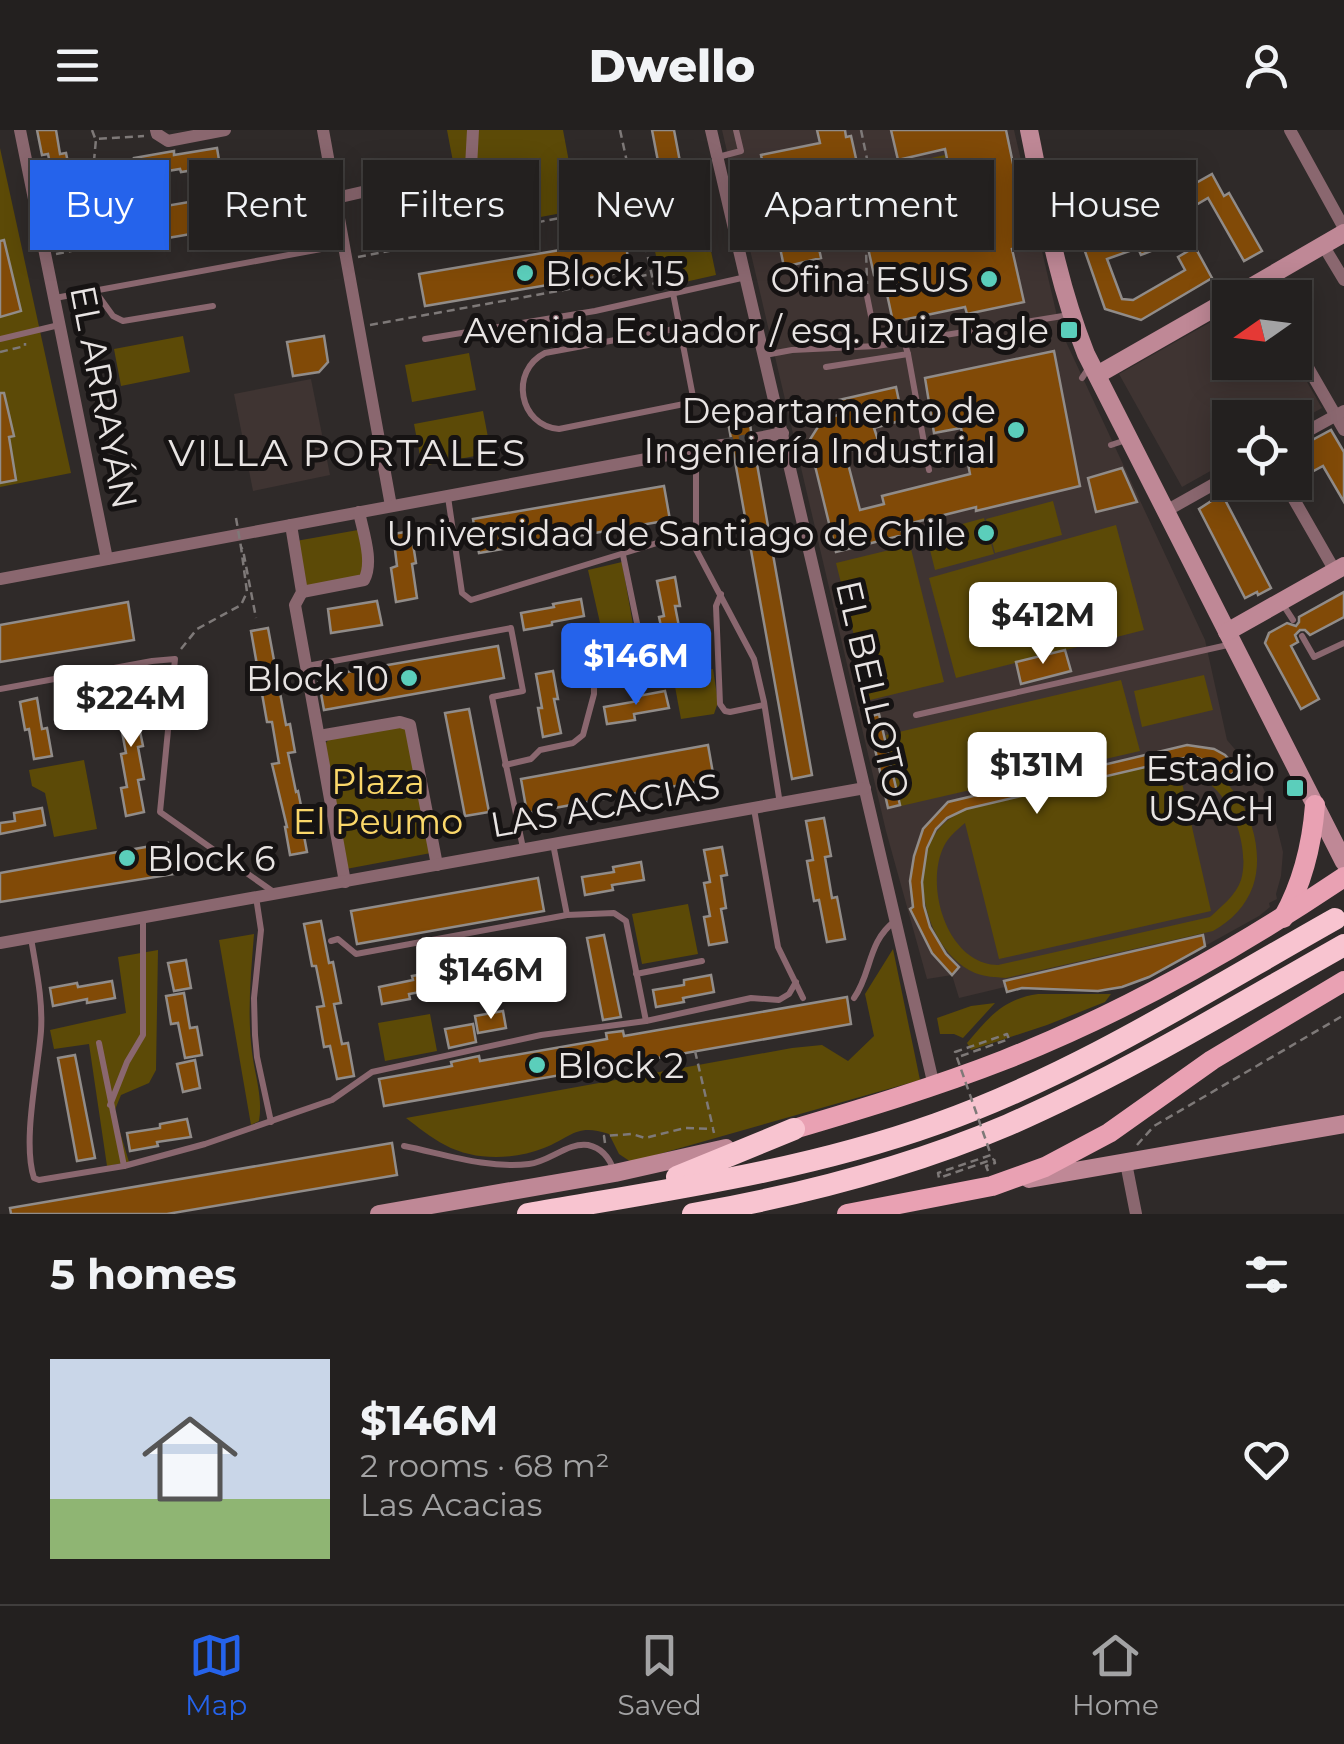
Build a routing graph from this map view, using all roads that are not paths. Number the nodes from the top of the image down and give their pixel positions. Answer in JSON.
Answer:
{"nodes":[{"id":1,"x":20,"y":130,"type":"edge"},
{"id":2,"x":226,"y":130,"type":"edge"},
{"id":3,"x":323,"y":130,"type":"edge"},
{"id":4,"x":473,"y":130,"type":"edge"},
{"id":5,"x":711,"y":130,"type":"edge"},
{"id":6,"x":736,"y":130,"type":"edge"},
{"id":7,"x":1030,"y":130,"type":"edge"},
{"id":8,"x":1290,"y":130,"type":"edge"},
{"id":9,"x":157,"y":132,"type":"edge"},
{"id":10,"x":718,"y":157,"type":"junction"},
{"id":11,"x":329,"y":160,"type":"edge"},
{"id":12,"x":343,"y":196,"type":"edge"},
{"id":13,"x":1344,"y":230,"type":"edge"},
{"id":14,"x":343,"y":240,"type":"edge"},
{"id":15,"x":1324,"y":245,"type":"junction"},
{"id":16,"x":345,"y":252,"type":"junction"},
{"id":17,"x":746,"y":277,"type":"junction"},
{"id":18,"x":1277,"y":280,"type":"edge"},
{"id":19,"x":1344,"y":280,"type":"edge"},
{"id":20,"x":95,"y":291,"type":"junction"},
{"id":21,"x":673,"y":293,"type":"junction"},
{"id":22,"x":866,"y":296,"type":"road end"},
{"id":23,"x":54,"y":298,"type":"junction"},
{"id":24,"x":213,"y":306,"type":"dead end"},
{"id":25,"x":1212,"y":308,"type":"edge"},
{"id":26,"x":1070,"y":314,"type":"junction"},
{"id":27,"x":59,"y":325,"type":"junction"},
{"id":28,"x":680,"y":328,"type":"junction"},
{"id":29,"x":0,"y":340,"type":"edge"},
{"id":30,"x":425,"y":340,"type":"dead end"},
{"id":31,"x":904,"y":341,"type":"junction"},
{"id":32,"x":876,"y":346,"type":"junction"},
{"id":33,"x":908,"y":354,"type":"junction"},
{"id":34,"x":764,"y":356,"type":"junction"},
{"id":35,"x":826,"y":367,"type":"dead end"},
{"id":36,"x":1312,"y":371,"type":"edge"},
{"id":37,"x":1090,"y":373,"type":"junction"},
{"id":38,"x":1340,"y":413,"type":"edge"},
{"id":39,"x":1312,"y":429,"type":"edge"},
{"id":40,"x":1344,"y":430,"type":"edge"},
{"id":41,"x":783,"y":434,"type":"junction"},
{"id":42,"x":758,"y":438,"type":"tunnel mouth"},
{"id":43,"x":722,"y":445,"type":"tunnel mouth"},
{"id":44,"x":696,"y":450,"type":"junction"},
{"id":45,"x":929,"y":470,"type":"dead end"},
{"id":46,"x":1212,"y":485,"type":"edge"},
{"id":47,"x":448,"y":496,"type":"junction"},
{"id":48,"x":1296,"y":500,"type":"edge"},
{"id":49,"x":391,"y":506,"type":"junction"},
{"id":50,"x":1166,"y":511,"type":"junction"},
{"id":51,"x":360,"y":512,"type":"junction"},
{"id":52,"x":291,"y":525,"type":"junction"},
{"id":53,"x":696,"y":547,"type":"junction"},
{"id":54,"x":623,"y":554,"type":"junction"},
{"id":55,"x":107,"y":559,"type":"junction"},
{"id":56,"x":1339,"y":568,"type":"edge"},
{"id":57,"x":0,"y":579,"type":"edge"},
{"id":58,"x":302,"y":592,"type":"junction"},
{"id":59,"x":721,"y":594,"type":"junction"},
{"id":60,"x":1282,"y":602,"type":"junction"},
{"id":61,"x":1293,"y":620,"type":"dead end"},
{"id":62,"x":1302,"y":636,"type":"dead end"},
{"id":63,"x":1230,"y":638,"type":"junction"},
{"id":64,"x":1344,"y":643,"type":"edge"},
{"id":65,"x":666,"y":658,"type":"dead end"},
{"id":66,"x":645,"y":662,"type":"junction"},
{"id":67,"x":307,"y":666,"type":"junction"},
{"id":68,"x":0,"y":689,"type":"edge"},
{"id":69,"x":764,"y":705,"type":"junction"},
{"id":70,"x":916,"y":715,"type":"dead end"},
{"id":71,"x":319,"y":736,"type":"junction"},
{"id":72,"x":504,"y":765,"type":"junction"},
{"id":73,"x":865,"y":788,"type":"junction"},
{"id":74,"x":780,"y":804,"type":"junction"},
{"id":75,"x":1315,"y":805,"type":"junction"},
{"id":76,"x":754,"y":808,"type":"junction"},
{"id":77,"x":553,"y":844,"type":"junction"},
{"id":78,"x":523,"y":850,"type":"junction"},
{"id":79,"x":1344,"y":862,"type":"edge"},
{"id":80,"x":437,"y":865,"type":"junction"},
{"id":81,"x":1344,"y":877,"type":"edge"},
{"id":82,"x":345,"y":882,"type":"junction"},
{"id":83,"x":276,"y":894,"type":"junction"},
{"id":84,"x":256,"y":898,"type":"junction"},
{"id":85,"x":568,"y":915,"type":"junction"},
{"id":86,"x":143,"y":918,"type":"junction"},
{"id":87,"x":1283,"y":918,"type":"junction"},
{"id":88,"x":1335,"y":919,"type":"dead end"},
{"id":89,"x":896,"y":920,"type":"junction"},
{"id":90,"x":30,"y":938,"type":"junction"},
{"id":91,"x":331,"y":942,"type":"dead end"},
{"id":92,"x":0,"y":943,"type":"edge"},
{"id":93,"x":1344,"y":945,"type":"edge"},
{"id":94,"x":702,"y":961,"type":"dead end"},
{"id":95,"x":636,"y":974,"type":"junction"},
{"id":96,"x":1344,"y":981,"type":"edge"},
{"id":97,"x":796,"y":982,"type":"junction"},
{"id":98,"x":803,"y":998,"type":"dead end"},
{"id":99,"x":854,"y":998,"type":"dead end"},
{"id":100,"x":646,"y":1021,"type":"junction"},
{"id":101,"x":98,"y":1043,"type":"dead end"},
{"id":102,"x":934,"y":1086,"type":"junction"},
{"id":103,"x":110,"y":1105,"type":"junction"},
{"id":104,"x":270,"y":1122,"type":"junction"},
{"id":105,"x":1344,"y":1124,"type":"edge"},
{"id":106,"x":794,"y":1129,"type":"junction"},
{"id":107,"x":404,"y":1146,"type":"dead end"},
{"id":108,"x":1126,"y":1163,"type":"junction"},
{"id":109,"x":124,"y":1166,"type":"junction"},
{"id":110,"x":614,"y":1173,"type":"junction"},
{"id":111,"x":1006,"y":1182,"type":"junction"},
{"id":112,"x":616,"y":1199,"type":"junction"},
{"id":113,"x":891,"y":1210,"type":"edge"},
{"id":114,"x":379,"y":1214,"type":"edge"},
{"id":115,"x":528,"y":1214,"type":"edge"},
{"id":116,"x":694,"y":1214,"type":"edge"},
{"id":117,"x":847,"y":1214,"type":"edge"},
{"id":118,"x":1136,"y":1214,"type":"edge"}],
"edges":[{"from":1,"to":23,"type":"street","name":"EL ARRAYÁN"},
{"from":2,"to":9,"type":"street"},
{"from":3,"to":11,"type":"street"},
{"from":4,"to":12,"type":"street"},
{"from":5,"to":10,"type":"street","name":"EL BELLOTO"},
{"from":6,"to":10,"type":"lane"},
{"from":7,"to":26,"type":"main road"},
{"from":8,"to":13,"type":"street"},
{"from":10,"to":17,"type":"street","name":"EL BELLOTO"},
{"from":13,"to":15,"type":"main road"},
{"from":14,"to":16,"type":"street"},
{"from":15,"to":18,"type":"main road"},
{"from":15,"to":19,"type":"street"},
{"from":16,"to":20,"type":"lane"},
{"from":16,"to":49,"type":"street"},
{"from":17,"to":21,"type":"lane"},
{"from":17,"to":34,"type":"street","name":"EL BELLOTO"},
{"from":20,"to":23,"type":"lane"},
{"from":20,"to":24,"type":"lane"},
{"from":21,"to":28,"type":"lane"},
{"from":21,"to":30,"type":"lane"},
{"from":22,"to":32,"type":"lane"},
{"from":23,"to":27,"type":"street","name":"EL ARRAYÁN"},
{"from":25,"to":37,"type":"main road"},
{"from":26,"to":31,"type":"lane"},
{"from":26,"to":37,"type":"main road"},
{"from":27,"to":29,"type":"lane"},
{"from":27,"to":55,"type":"street","name":"EL ARRAYÁN"},
{"from":28,"to":28,"type":"lane"},
{"from":31,"to":32,"type":"lane"},
{"from":31,"to":33,"type":"lane"},
{"from":32,"to":34,"type":"lane"},
{"from":33,"to":35,"type":"lane"},
{"from":33,"to":45,"type":"lane"},
{"from":34,"to":41,"type":"street","name":"EL BELLOTO"},
{"from":36,"to":38,"type":"street"},
{"from":37,"to":50,"type":"main road"},
{"from":38,"to":39,"type":"street"},
{"from":38,"to":40,"type":"street"},
{"from":41,"to":42,"type":"street"},
{"from":41,"to":73,"type":"street","name":"EL BELLOTO"},
{"from":43,"to":44,"type":"street"},
{"from":44,"to":47,"type":"street"},
{"from":44,"to":53,"type":"lane"},
{"from":46,"to":50,"type":"street"},
{"from":47,"to":49,"type":"street"},
{"from":47,"to":54,"type":"lane"},
{"from":48,"to":56,"type":"street"},
{"from":49,"to":51,"type":"street"},
{"from":50,"to":63,"type":"main road"},
{"from":51,"to":52,"type":"street"},
{"from":51,"to":58,"type":"street"},
{"from":52,"to":55,"type":"street"},
{"from":52,"to":58,"type":"street"},
{"from":53,"to":54,"type":"lane"},
{"from":53,"to":59,"type":"lane"},
{"from":54,"to":66,"type":"lane"},
{"from":55,"to":57,"type":"street"},
{"from":56,"to":60,"type":"main road"},
{"from":58,"to":67,"type":"street"},
{"from":59,"to":69,"type":"lane"},
{"from":59,"to":69,"type":"lane"},
{"from":60,"to":61,"type":"lane"},
{"from":60,"to":63,"type":"main road"},
{"from":62,"to":64,"type":"lane"},
{"from":63,"to":70,"type":"lane"},
{"from":63,"to":75,"type":"main road"},
{"from":65,"to":66,"type":"lane"},
{"from":66,"to":72,"type":"lane"},
{"from":67,"to":71,"type":"street"},
{"from":67,"to":72,"type":"lane"},
{"from":68,"to":83,"type":"lane"},
{"from":69,"to":74,"type":"lane"},
{"from":71,"to":80,"type":"street"},
{"from":71,"to":82,"type":"street"},
{"from":72,"to":78,"type":"lane"},
{"from":73,"to":74,"type":"street","name":"LAS ACACIAS"},
{"from":73,"to":89,"type":"street","name":"EL BELLOTO"},
{"from":74,"to":76,"type":"street","name":"LAS ACACIAS"},
{"from":75,"to":79,"type":"main road"},
{"from":75,"to":87,"type":"main road"},
{"from":76,"to":77,"type":"street","name":"LAS ACACIAS"},
{"from":76,"to":97,"type":"lane"},
{"from":77,"to":78,"type":"street","name":"LAS ACACIAS"},
{"from":77,"to":85,"type":"lane"},
{"from":78,"to":80,"type":"street","name":"LAS ACACIAS"},
{"from":80,"to":82,"type":"street","name":"LAS ACACIAS"},
{"from":81,"to":87,"type":"main road"},
{"from":82,"to":83,"type":"street","name":"LAS ACACIAS"},
{"from":83,"to":84,"type":"street","name":"LAS ACACIAS"},
{"from":84,"to":86,"type":"street","name":"LAS ACACIAS"},
{"from":84,"to":104,"type":"lane"},
{"from":85,"to":91,"type":"lane"},
{"from":85,"to":95,"type":"lane"},
{"from":86,"to":90,"type":"street","name":"LAS ACACIAS"},
{"from":86,"to":103,"type":"lane"},
{"from":87,"to":102,"type":"main road"},
{"from":88,"to":112,"type":"highway"},
{"from":89,"to":99,"type":"lane"},
{"from":89,"to":102,"type":"street","name":"EL BELLOTO"},
{"from":90,"to":92,"type":"street","name":"LAS ACACIAS"},
{"from":90,"to":109,"type":"lane"},
{"from":93,"to":116,"type":"highway"},
{"from":94,"to":95,"type":"lane"},
{"from":95,"to":100,"type":"lane"},
{"from":96,"to":111,"type":"main road"},
{"from":97,"to":98,"type":"lane"},
{"from":97,"to":100,"type":"lane"},
{"from":100,"to":104,"type":"lane"},
{"from":101,"to":103,"type":"lane"},
{"from":102,"to":106,"type":"main road"},
{"from":103,"to":109,"type":"lane"},
{"from":104,"to":109,"type":"lane"},
{"from":105,"to":108,"type":"main road"},
{"from":106,"to":110,"type":"main road"},
{"from":106,"to":112,"type":"highway"},
{"from":107,"to":110,"type":"lane"},
{"from":108,"to":111,"type":"main road"},
{"from":108,"to":118,"type":"street"},
{"from":110,"to":114,"type":"main road"},
{"from":111,"to":113,"type":"main road"},
{"from":112,"to":115,"type":"highway"},
{"from":113,"to":117,"type":"main road"}]}
